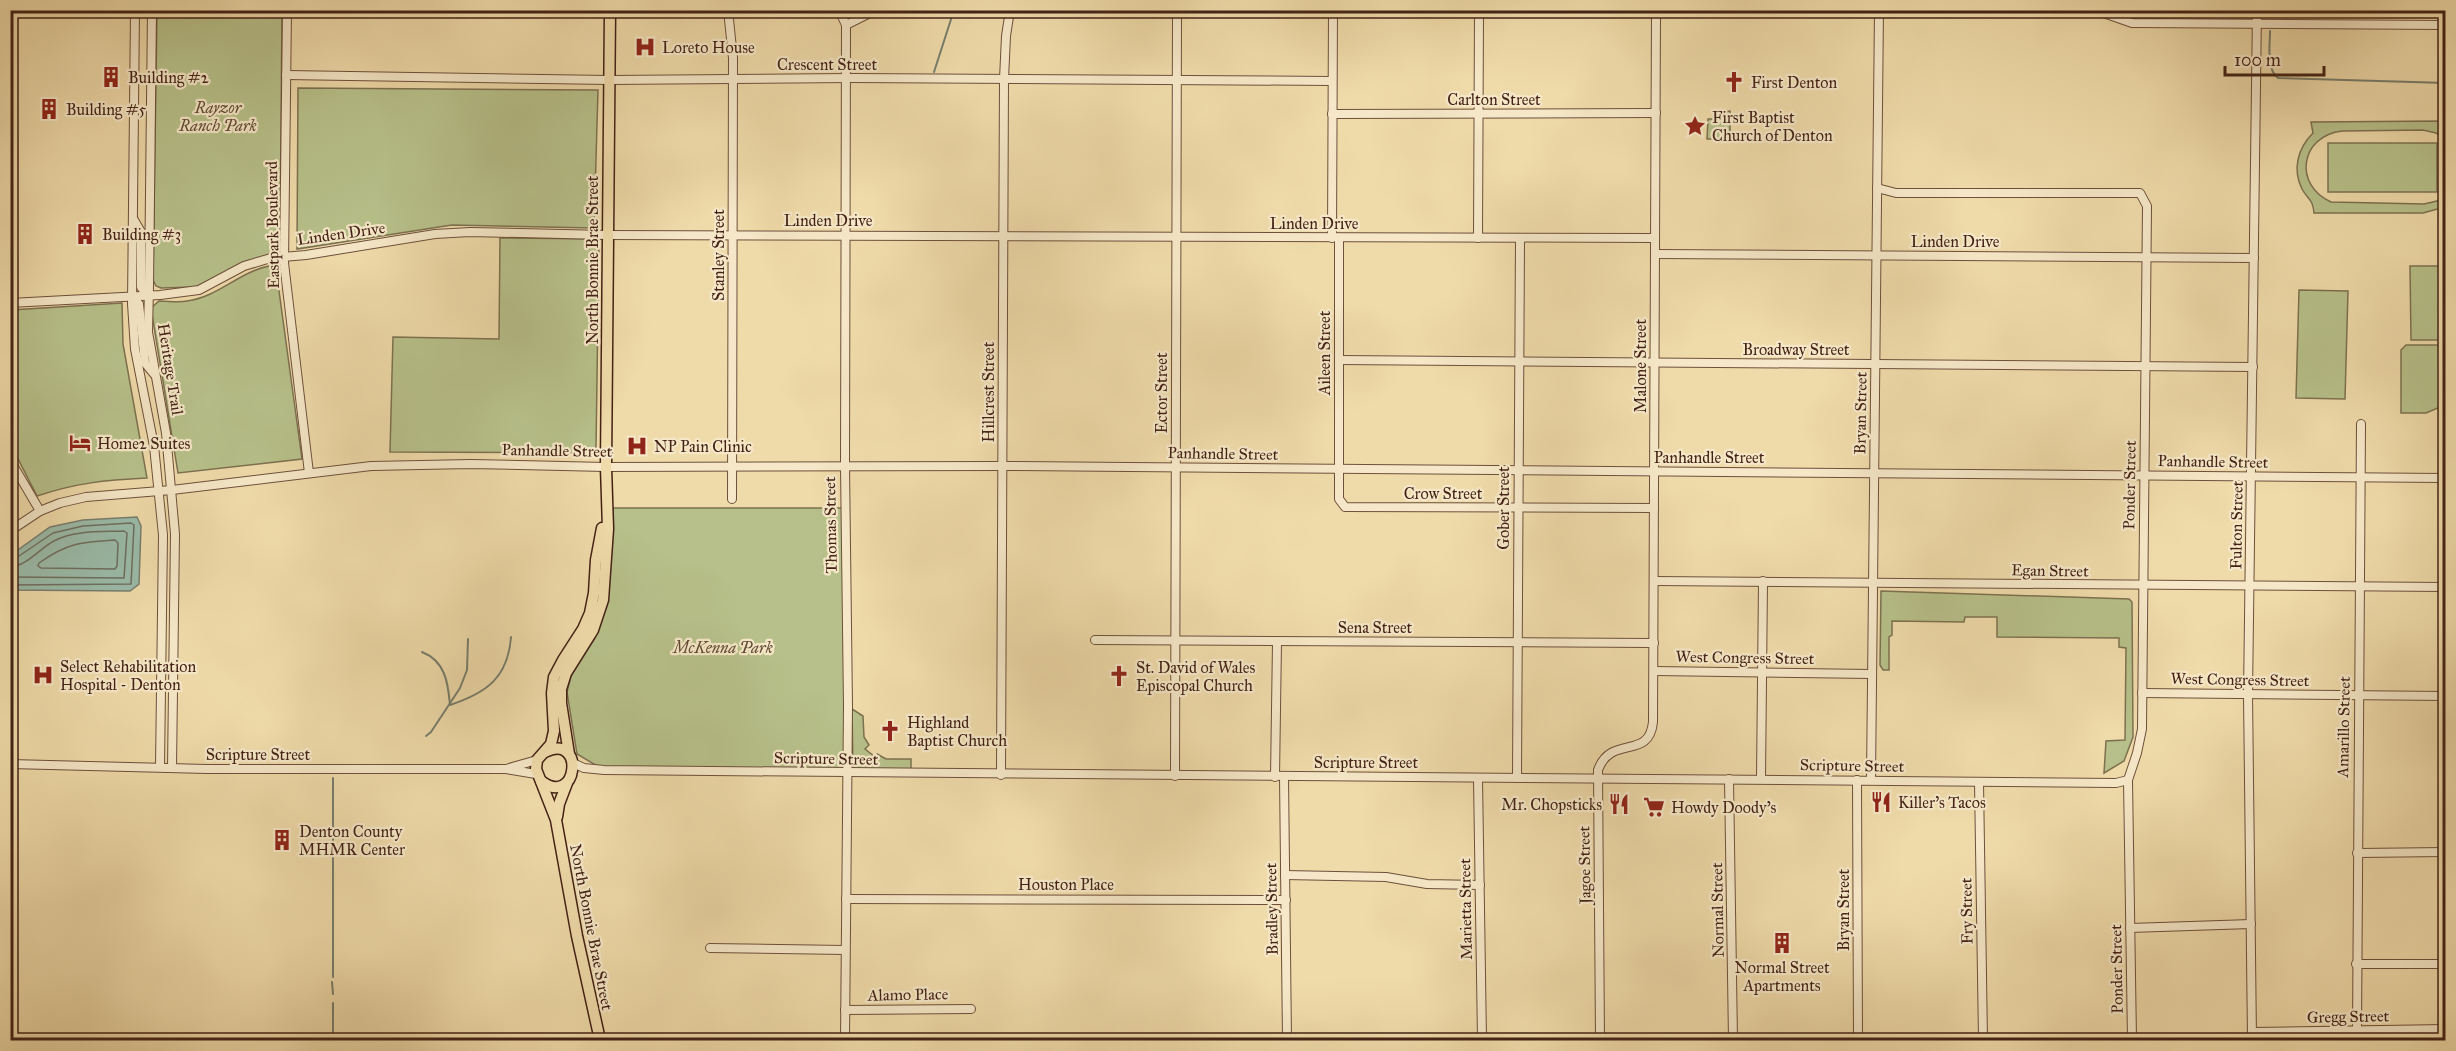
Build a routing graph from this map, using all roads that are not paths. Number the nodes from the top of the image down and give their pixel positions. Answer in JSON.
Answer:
{"nodes":[{"id":1,"x":135,"y":10,"type":"edge"},
{"id":2,"x":143,"y":10,"type":"edge"},
{"id":3,"x":152,"y":10,"type":"edge"},
{"id":4,"x":287,"y":10,"type":"edge"},
{"id":5,"x":610,"y":10,"type":"edge"},
{"id":6,"x":728,"y":10,"type":"edge"},
{"id":7,"x":839,"y":10,"type":"edge"},
{"id":8,"x":876,"y":10,"type":"edge"},
{"id":9,"x":1010,"y":10,"type":"edge"},
{"id":10,"x":1176,"y":10,"type":"edge"},
{"id":11,"x":1333,"y":10,"type":"edge"},
{"id":12,"x":1479,"y":10,"type":"edge"},
{"id":13,"x":1656,"y":10,"type":"edge"},
{"id":14,"x":1879,"y":10,"type":"edge"},
{"id":15,"x":2095,"y":10,"type":"edge"},
{"id":16,"x":2257,"y":10,"type":"edge"},
{"id":17,"x":152,"y":22,"type":"junction"},
{"id":18,"x":846,"y":25,"type":"junction"},
{"id":19,"x":2256,"y":25,"type":"junction"},
{"id":20,"x":2445,"y":25,"type":"edge"},
{"id":21,"x":286,"y":75,"type":"junction"},
{"id":22,"x":846,"y":78,"type":"junction"},
{"id":23,"x":733,"y":79,"type":"junction"},
{"id":24,"x":1004,"y":79,"type":"junction"},
{"id":25,"x":1176,"y":79,"type":"junction"},
{"id":26,"x":609,"y":80,"type":"junction"},
{"id":27,"x":1332,"y":81,"type":"junction"},
{"id":28,"x":1332,"y":114,"type":"junction"},
{"id":29,"x":1478,"y":114,"type":"junction"},
{"id":30,"x":1656,"y":114,"type":"junction"},
{"id":31,"x":134,"y":123,"type":"junction"},
{"id":32,"x":151,"y":123,"type":"junction"},
{"id":33,"x":1877,"y":188,"type":"junction"},
{"id":34,"x":134,"y":219,"type":"junction"},
{"id":35,"x":607,"y":235,"type":"junction"},
{"id":36,"x":733,"y":235,"type":"junction"},
{"id":37,"x":845,"y":235,"type":"junction"},
{"id":38,"x":1003,"y":235,"type":"junction"},
{"id":39,"x":1176,"y":237,"type":"junction"},
{"id":40,"x":1335,"y":238,"type":"junction"},
{"id":41,"x":1478,"y":238,"type":"junction"},
{"id":42,"x":1520,"y":238,"type":"junction"},
{"id":43,"x":1655,"y":238,"type":"junction"},
{"id":44,"x":1655,"y":254,"type":"junction"},
{"id":45,"x":1876,"y":255,"type":"junction"},
{"id":46,"x":284,"y":257,"type":"junction"},
{"id":47,"x":2146,"y":257,"type":"junction"},
{"id":48,"x":2254,"y":258,"type":"junction"},
{"id":49,"x":132,"y":296,"type":"junction"},
{"id":50,"x":148,"y":296,"type":"junction"},
{"id":51,"x":10,"y":303,"type":"edge"},
{"id":52,"x":1339,"y":360,"type":"junction"},
{"id":53,"x":1519,"y":361,"type":"junction"},
{"id":54,"x":1655,"y":362,"type":"junction"},
{"id":55,"x":1875,"y":364,"type":"junction"},
{"id":56,"x":2145,"y":366,"type":"junction"},
{"id":57,"x":2253,"y":367,"type":"junction"},
{"id":58,"x":156,"y":376,"type":"junction"},
{"id":59,"x":2361,"y":424,"type":"dead end"},
{"id":60,"x":10,"y":460,"type":"edge"},
{"id":61,"x":732,"y":466,"type":"junction"},
{"id":62,"x":845,"y":466,"type":"junction"},
{"id":63,"x":1003,"y":466,"type":"junction"},
{"id":64,"x":606,"y":467,"type":"junction"},
{"id":65,"x":1176,"y":467,"type":"junction"},
{"id":66,"x":1339,"y":469,"type":"junction"},
{"id":67,"x":1519,"y":471,"type":"junction"},
{"id":68,"x":1654,"y":472,"type":"junction"},
{"id":69,"x":1874,"y":472,"type":"junction"},
{"id":70,"x":309,"y":473,"type":"junction"},
{"id":71,"x":2144,"y":475,"type":"junction"},
{"id":72,"x":2252,"y":476,"type":"junction"},
{"id":73,"x":2362,"y":477,"type":"junction"},
{"id":74,"x":2445,"y":478,"type":"edge"},
{"id":75,"x":172,"y":490,"type":"junction"},
{"id":76,"x":158,"y":491,"type":"junction"},
{"id":77,"x":732,"y":499,"type":"dead end"},
{"id":78,"x":1518,"y":508,"type":"junction"},
{"id":79,"x":1654,"y":508,"type":"junction"},
{"id":80,"x":606,"y":510,"type":"junction"},
{"id":81,"x":40,"y":511,"type":"junction"},
{"id":82,"x":10,"y":531,"type":"edge"},
{"id":83,"x":1654,"y":581,"type":"junction"},
{"id":84,"x":1763,"y":581,"type":"junction"},
{"id":85,"x":1873,"y":582,"type":"junction"},
{"id":86,"x":2250,"y":585,"type":"junction"},
{"id":87,"x":2143,"y":586,"type":"junction"},
{"id":88,"x":2361,"y":586,"type":"junction"},
{"id":89,"x":2445,"y":587,"type":"edge"},
{"id":90,"x":163,"y":633,"type":"junction"},
{"id":91,"x":174,"y":633,"type":"junction"},
{"id":92,"x":1095,"y":640,"type":"dead end"},
{"id":93,"x":1176,"y":640,"type":"junction"},
{"id":94,"x":1277,"y":642,"type":"junction"},
{"id":95,"x":1518,"y":643,"type":"junction"},
{"id":96,"x":1654,"y":643,"type":"junction"},
{"id":97,"x":1654,"y":671,"type":"junction"},
{"id":98,"x":1763,"y":673,"type":"junction"},
{"id":99,"x":1872,"y":674,"type":"junction"},
{"id":100,"x":2142,"y":693,"type":"junction"},
{"id":101,"x":2248,"y":694,"type":"junction"},
{"id":102,"x":2358,"y":695,"type":"junction"},
{"id":103,"x":2445,"y":696,"type":"edge"},
{"id":104,"x":539,"y":757,"type":"junction"},
{"id":105,"x":571,"y":759,"type":"junction"},
{"id":106,"x":10,"y":764,"type":"edge"},
{"id":107,"x":160,"y":767,"type":"junction"},
{"id":108,"x":172,"y":768,"type":"junction"},
{"id":109,"x":506,"y":769,"type":"junction"},
{"id":110,"x":604,"y":770,"type":"junction"},
{"id":111,"x":847,"y":773,"type":"junction"},
{"id":112,"x":1001,"y":775,"type":"junction"},
{"id":113,"x":1176,"y":776,"type":"junction"},
{"id":114,"x":1280,"y":777,"type":"junction"},
{"id":115,"x":1598,"y":777,"type":"junction"},
{"id":116,"x":539,"y":778,"type":"junction"},
{"id":117,"x":1478,"y":778,"type":"junction"},
{"id":118,"x":1517,"y":778,"type":"junction"},
{"id":119,"x":1729,"y":779,"type":"junction"},
{"id":120,"x":1761,"y":779,"type":"junction"},
{"id":121,"x":569,"y":780,"type":"junction"},
{"id":122,"x":1857,"y":780,"type":"junction"},
{"id":123,"x":1871,"y":780,"type":"junction"},
{"id":124,"x":2128,"y":780,"type":"junction"},
{"id":125,"x":1979,"y":782,"type":"junction"},
{"id":126,"x":556,"y":820,"type":"junction"},
{"id":127,"x":2445,"y":852,"type":"edge"},
{"id":128,"x":2357,"y":853,"type":"junction"},
{"id":129,"x":1285,"y":875,"type":"junction"},
{"id":130,"x":1480,"y":885,"type":"junction"},
{"id":131,"x":846,"y":899,"type":"junction"},
{"id":132,"x":1286,"y":900,"type":"junction"},
{"id":133,"x":2250,"y":924,"type":"junction"},
{"id":134,"x":2130,"y":928,"type":"junction"},
{"id":135,"x":710,"y":948,"type":"dead end"},
{"id":136,"x":845,"y":950,"type":"junction"},
{"id":137,"x":2356,"y":964,"type":"junction"},
{"id":138,"x":2445,"y":964,"type":"edge"},
{"id":139,"x":971,"y":1009,"type":"dead end"},
{"id":140,"x":845,"y":1010,"type":"junction"},
{"id":141,"x":2445,"y":1029,"type":"edge"},
{"id":142,"x":2357,"y":1031,"type":"junction"},
{"id":143,"x":2252,"y":1036,"type":"edge"},
{"id":144,"x":600,"y":1041,"type":"edge"},
{"id":145,"x":845,"y":1041,"type":"edge"},
{"id":146,"x":1287,"y":1041,"type":"edge"},
{"id":147,"x":1482,"y":1041,"type":"edge"},
{"id":148,"x":1600,"y":1041,"type":"edge"},
{"id":149,"x":1733,"y":1041,"type":"edge"},
{"id":150,"x":1858,"y":1041,"type":"edge"},
{"id":151,"x":1983,"y":1041,"type":"edge"},
{"id":152,"x":2132,"y":1041,"type":"edge"}],
"edges":[{"from":1,"to":31,"type":"street","name":"Heritage Trail"},
{"from":2,"to":17,"type":"street"},
{"from":3,"to":17,"type":"street","name":"Heritage Trail"},
{"from":4,"to":21,"type":"street","name":"Eastpark Boulevard"},
{"from":5,"to":26,"type":"main road","name":"North Bonnie Brae Street"},
{"from":6,"to":23,"type":"street","name":"Stanley Street"},
{"from":7,"to":18,"type":"street","name":"Thomas Street"},
{"from":8,"to":18,"type":"street"},
{"from":9,"to":24,"type":"street","name":"Hillcrest Street"},
{"from":10,"to":25,"type":"street","name":"Ector Street"},
{"from":11,"to":27,"type":"street","name":"Aileen Street"},
{"from":12,"to":29,"type":"street"},
{"from":13,"to":30,"type":"street","name":"Malone Street"},
{"from":14,"to":33,"type":"street","name":"Bryan Street"},
{"from":15,"to":19,"type":"street"},
{"from":16,"to":19,"type":"street","name":"Fulton Street"},
{"from":17,"to":32,"type":"street","name":"Heritage Trail"},
{"from":18,"to":22,"type":"street","name":"Thomas Street"},
{"from":19,"to":20,"type":"street"},
{"from":19,"to":48,"type":"street","name":"Fulton Street"},
{"from":21,"to":26,"type":"street","name":"Crescent Street"},
{"from":21,"to":46,"type":"street","name":"Eastpark Boulevard"},
{"from":22,"to":23,"type":"street","name":"Crescent Street"},
{"from":22,"to":24,"type":"street","name":"Crescent Street"},
{"from":22,"to":37,"type":"street","name":"Thomas Street"},
{"from":23,"to":26,"type":"street","name":"Crescent Street"},
{"from":23,"to":36,"type":"street","name":"Stanley Street"},
{"from":24,"to":25,"type":"street","name":"Crescent Street"},
{"from":24,"to":38,"type":"street","name":"Hillcrest Street"},
{"from":25,"to":27,"type":"street","name":"Crescent Street"},
{"from":25,"to":39,"type":"street","name":"Ector Street"},
{"from":26,"to":35,"type":"main road","name":"North Bonnie Brae Street"},
{"from":27,"to":28,"type":"street","name":"Aileen Street"},
{"from":28,"to":29,"type":"street","name":"Carlton Street"},
{"from":28,"to":40,"type":"street","name":"Aileen Street"},
{"from":29,"to":30,"type":"street","name":"Carlton Street"},
{"from":29,"to":41,"type":"street"},
{"from":30,"to":43,"type":"street","name":"Malone Street"},
{"from":31,"to":32,"type":"street"},
{"from":31,"to":34,"type":"street","name":"Heritage Trail"},
{"from":32,"to":50,"type":"street","name":"Heritage Trail"},
{"from":33,"to":45,"type":"street","name":"Bryan Street"},
{"from":33,"to":47,"type":"street","name":"Ponder Street"},
{"from":34,"to":49,"type":"street","name":"Heritage Trail"},
{"from":34,"to":50,"type":"street"},
{"from":35,"to":36,"type":"street","name":"Linden Drive"},
{"from":35,"to":46,"type":"street","name":"Linden Drive"},
{"from":35,"to":64,"type":"main road","name":"North Bonnie Brae Street"},
{"from":36,"to":37,"type":"street","name":"Linden Drive"},
{"from":36,"to":61,"type":"street","name":"Stanley Street"},
{"from":37,"to":38,"type":"street","name":"Linden Drive"},
{"from":37,"to":62,"type":"street","name":"Thomas Street"},
{"from":38,"to":39,"type":"street","name":"Linden Drive"},
{"from":38,"to":63,"type":"street","name":"Hillcrest Street"},
{"from":39,"to":40,"type":"street","name":"Linden Drive"},
{"from":39,"to":65,"type":"street","name":"Ector Street"},
{"from":40,"to":41,"type":"street","name":"Linden Drive"},
{"from":40,"to":52,"type":"street","name":"Aileen Street"},
{"from":41,"to":42,"type":"street","name":"Linden Drive"},
{"from":42,"to":43,"type":"street","name":"Linden Drive"},
{"from":42,"to":53,"type":"street","name":"Gober Street"},
{"from":43,"to":44,"type":"street","name":"Malone Street"},
{"from":44,"to":45,"type":"street","name":"Linden Drive"},
{"from":44,"to":54,"type":"street","name":"Malone Street"},
{"from":45,"to":47,"type":"street","name":"Linden Drive"},
{"from":45,"to":55,"type":"street","name":"Bryan Street"},
{"from":46,"to":50,"type":"street","name":"Linden Drive"},
{"from":46,"to":70,"type":"street","name":"Eastpark Boulevard"},
{"from":47,"to":48,"type":"street","name":"Linden Drive"},
{"from":47,"to":56,"type":"street","name":"Ponder Street"},
{"from":48,"to":57,"type":"street","name":"Fulton Street"},
{"from":49,"to":50,"type":"street","name":"Linden Drive"},
{"from":49,"to":51,"type":"street","name":"Linden Drive"},
{"from":49,"to":58,"type":"street"},
{"from":49,"to":76,"type":"street","name":"Heritage Trail"},
{"from":50,"to":58,"type":"street","name":"Heritage Trail"},
{"from":52,"to":53,"type":"street","name":"Broadway Street"},
{"from":52,"to":66,"type":"street","name":"Aileen Street"},
{"from":53,"to":54,"type":"street","name":"Broadway Street"},
{"from":53,"to":67,"type":"street","name":"Gober Street"},
{"from":54,"to":55,"type":"street","name":"Broadway Street"},
{"from":54,"to":68,"type":"street","name":"Malone Street"},
{"from":55,"to":56,"type":"street","name":"Broadway Street"},
{"from":55,"to":69,"type":"street","name":"Bryan Street"},
{"from":56,"to":57,"type":"street","name":"Broadway Street"},
{"from":56,"to":71,"type":"street","name":"Ponder Street"},
{"from":57,"to":72,"type":"street","name":"Fulton Street"},
{"from":58,"to":75,"type":"street","name":"Heritage Trail"},
{"from":59,"to":73,"type":"street","name":"Amarillo Street"},
{"from":60,"to":81,"type":"street"},
{"from":61,"to":62,"type":"street","name":"Panhandle Street"},
{"from":61,"to":64,"type":"street","name":"Panhandle Street"},
{"from":61,"to":77,"type":"street","name":"Stanley Street"},
{"from":62,"to":63,"type":"street","name":"Panhandle Street"},
{"from":62,"to":111,"type":"street","name":"Thomas Street"},
{"from":63,"to":65,"type":"street","name":"Panhandle Street"},
{"from":63,"to":112,"type":"street","name":"Hillcrest Street"},
{"from":64,"to":70,"type":"street","name":"Panhandle Street"},
{"from":64,"to":80,"type":"main road","name":"North Bonnie Brae Street"},
{"from":65,"to":66,"type":"street","name":"Panhandle Street"},
{"from":65,"to":93,"type":"street","name":"Ector Street"},
{"from":66,"to":67,"type":"street","name":"Panhandle Street"},
{"from":66,"to":78,"type":"street","name":"Crow Street"},
{"from":67,"to":68,"type":"street","name":"Panhandle Street"},
{"from":67,"to":78,"type":"street","name":"Gober Street"},
{"from":68,"to":69,"type":"street","name":"Panhandle Street"},
{"from":68,"to":79,"type":"street","name":"Malone Street"},
{"from":69,"to":71,"type":"street","name":"Panhandle Street"},
{"from":69,"to":85,"type":"street","name":"Bryan Street"},
{"from":70,"to":75,"type":"street","name":"Panhandle Street"},
{"from":71,"to":72,"type":"street","name":"Panhandle Street"},
{"from":71,"to":87,"type":"street","name":"Ponder Street"},
{"from":72,"to":73,"type":"street","name":"Panhandle Street"},
{"from":72,"to":86,"type":"street","name":"Fulton Street"},
{"from":73,"to":74,"type":"street","name":"Panhandle Street"},
{"from":73,"to":88,"type":"street","name":"Amarillo Street"},
{"from":75,"to":76,"type":"street","name":"Panhandle Street"},
{"from":75,"to":91,"type":"street","name":"Heritage Trail"},
{"from":76,"to":81,"type":"street","name":"Panhandle Street"},
{"from":76,"to":90,"type":"street","name":"Heritage Trail"},
{"from":78,"to":79,"type":"street","name":"Crow Street"},
{"from":78,"to":95,"type":"street","name":"Gober Street"},
{"from":79,"to":83,"type":"street","name":"Malone Street"},
{"from":80,"to":104,"type":"main road","name":"North Bonnie Brae Street"},
{"from":80,"to":105,"type":"main road","name":"North Bonnie Brae Street"},
{"from":81,"to":82,"type":"street","name":"Panhandle Street"},
{"from":83,"to":84,"type":"street","name":"Egan Street"},
{"from":83,"to":96,"type":"street","name":"Malone Street"},
{"from":84,"to":85,"type":"street","name":"Egan Street"},
{"from":84,"to":98,"type":"street"},
{"from":85,"to":87,"type":"street","name":"Egan Street"},
{"from":85,"to":99,"type":"street","name":"Bryan Street"},
{"from":86,"to":87,"type":"street","name":"Egan Street"},
{"from":86,"to":88,"type":"street","name":"Egan Street"},
{"from":86,"to":101,"type":"street","name":"Fulton Street"},
{"from":87,"to":100,"type":"street","name":"Ponder Street"},
{"from":88,"to":89,"type":"street","name":"Egan Street"},
{"from":88,"to":102,"type":"street","name":"Amarillo Street"},
{"from":90,"to":91,"type":"street"},
{"from":90,"to":107,"type":"street","name":"Heritage Trail"},
{"from":91,"to":108,"type":"street","name":"Heritage Trail"},
{"from":92,"to":93,"type":"street","name":"Sena Street"},
{"from":93,"to":94,"type":"street","name":"Sena Street"},
{"from":93,"to":113,"type":"street","name":"Ector Street"},
{"from":94,"to":95,"type":"street","name":"Sena Street"},
{"from":94,"to":114,"type":"street","name":"Bradley Street"},
{"from":95,"to":96,"type":"street","name":"Sena Street"},
{"from":95,"to":118,"type":"street","name":"Gober Street"},
{"from":96,"to":97,"type":"street","name":"Malone Street"},
{"from":97,"to":98,"type":"street","name":"West Congress Street"},
{"from":97,"to":115,"type":"street","name":"Malone Street"},
{"from":98,"to":99,"type":"street","name":"West Congress Street"},
{"from":98,"to":120,"type":"street"},
{"from":99,"to":123,"type":"street","name":"Bryan Street"},
{"from":100,"to":101,"type":"street","name":"West Congress Street"},
{"from":100,"to":124,"type":"street","name":"Ponder Street"},
{"from":101,"to":102,"type":"street","name":"West Congress Street"},
{"from":101,"to":133,"type":"street","name":"Fulton Street"},
{"from":102,"to":103,"type":"street","name":"West Congress Street"},
{"from":102,"to":128,"type":"street","name":"Amarillo Street"},
{"from":104,"to":105,"type":"main road"},
{"from":104,"to":109,"type":"street","name":"Scripture Street"},
{"from":104,"to":116,"type":"main road"},
{"from":105,"to":110,"type":"street","name":"Scripture Street"},
{"from":105,"to":121,"type":"main road"},
{"from":106,"to":107,"type":"street","name":"Scripture Street"},
{"from":107,"to":108,"type":"street","name":"Scripture Street"},
{"from":108,"to":109,"type":"street","name":"Scripture Street"},
{"from":109,"to":116,"type":"street","name":"Scripture Street"},
{"from":110,"to":111,"type":"street","name":"Scripture Street"},
{"from":110,"to":121,"type":"street","name":"Scripture Street"},
{"from":111,"to":112,"type":"street","name":"Scripture Street"},
{"from":111,"to":131,"type":"street","name":"Thomas Street"},
{"from":112,"to":113,"type":"street","name":"Scripture Street"},
{"from":113,"to":114,"type":"street","name":"Scripture Street"},
{"from":114,"to":117,"type":"street","name":"Scripture Street"},
{"from":114,"to":129,"type":"street","name":"Bradley Street"},
{"from":115,"to":118,"type":"street","name":"Scripture Street"},
{"from":115,"to":119,"type":"street","name":"Scripture Street"},
{"from":115,"to":148,"type":"street","name":"Jagoe Street"},
{"from":116,"to":121,"type":"main road"},
{"from":116,"to":126,"type":"main road","name":"North Bonnie Brae Street"},
{"from":117,"to":118,"type":"street","name":"Scripture Street"},
{"from":117,"to":130,"type":"street","name":"Marietta Street"},
{"from":119,"to":120,"type":"street","name":"Scripture Street"},
{"from":119,"to":149,"type":"street","name":"Normal Street"},
{"from":120,"to":122,"type":"street","name":"Scripture Street"},
{"from":121,"to":126,"type":"main road","name":"North Bonnie Brae Street"},
{"from":122,"to":123,"type":"street","name":"Scripture Street"},
{"from":122,"to":150,"type":"street","name":"Bryan Street"},
{"from":123,"to":125,"type":"street","name":"Scripture Street"},
{"from":124,"to":125,"type":"street","name":"Scripture Street"},
{"from":124,"to":134,"type":"street","name":"Ponder Street"},
{"from":125,"to":151,"type":"street","name":"Fry Street"},
{"from":126,"to":144,"type":"main road","name":"North Bonnie Brae Street"},
{"from":127,"to":128,"type":"street"},
{"from":128,"to":137,"type":"street","name":"Amarillo Street"},
{"from":129,"to":130,"type":"street"},
{"from":129,"to":132,"type":"street","name":"Bradley Street"},
{"from":130,"to":147,"type":"street","name":"Marietta Street"},
{"from":131,"to":132,"type":"street","name":"Houston Place"},
{"from":131,"to":136,"type":"street","name":"Thomas Street"},
{"from":132,"to":146,"type":"street","name":"Bradley Street"},
{"from":133,"to":134,"type":"street"},
{"from":133,"to":143,"type":"street","name":"Fulton Street"},
{"from":134,"to":152,"type":"street","name":"Ponder Street"},
{"from":135,"to":136,"type":"street"},
{"from":136,"to":140,"type":"street","name":"Thomas Street"},
{"from":137,"to":138,"type":"street"},
{"from":137,"to":142,"type":"street","name":"Amarillo Street"},
{"from":139,"to":140,"type":"street","name":"Alamo Place"},
{"from":140,"to":145,"type":"street","name":"Thomas Street"},
{"from":141,"to":142,"type":"street","name":"Gregg Street"},
{"from":142,"to":143,"type":"street","name":"Gregg Street"}]}
